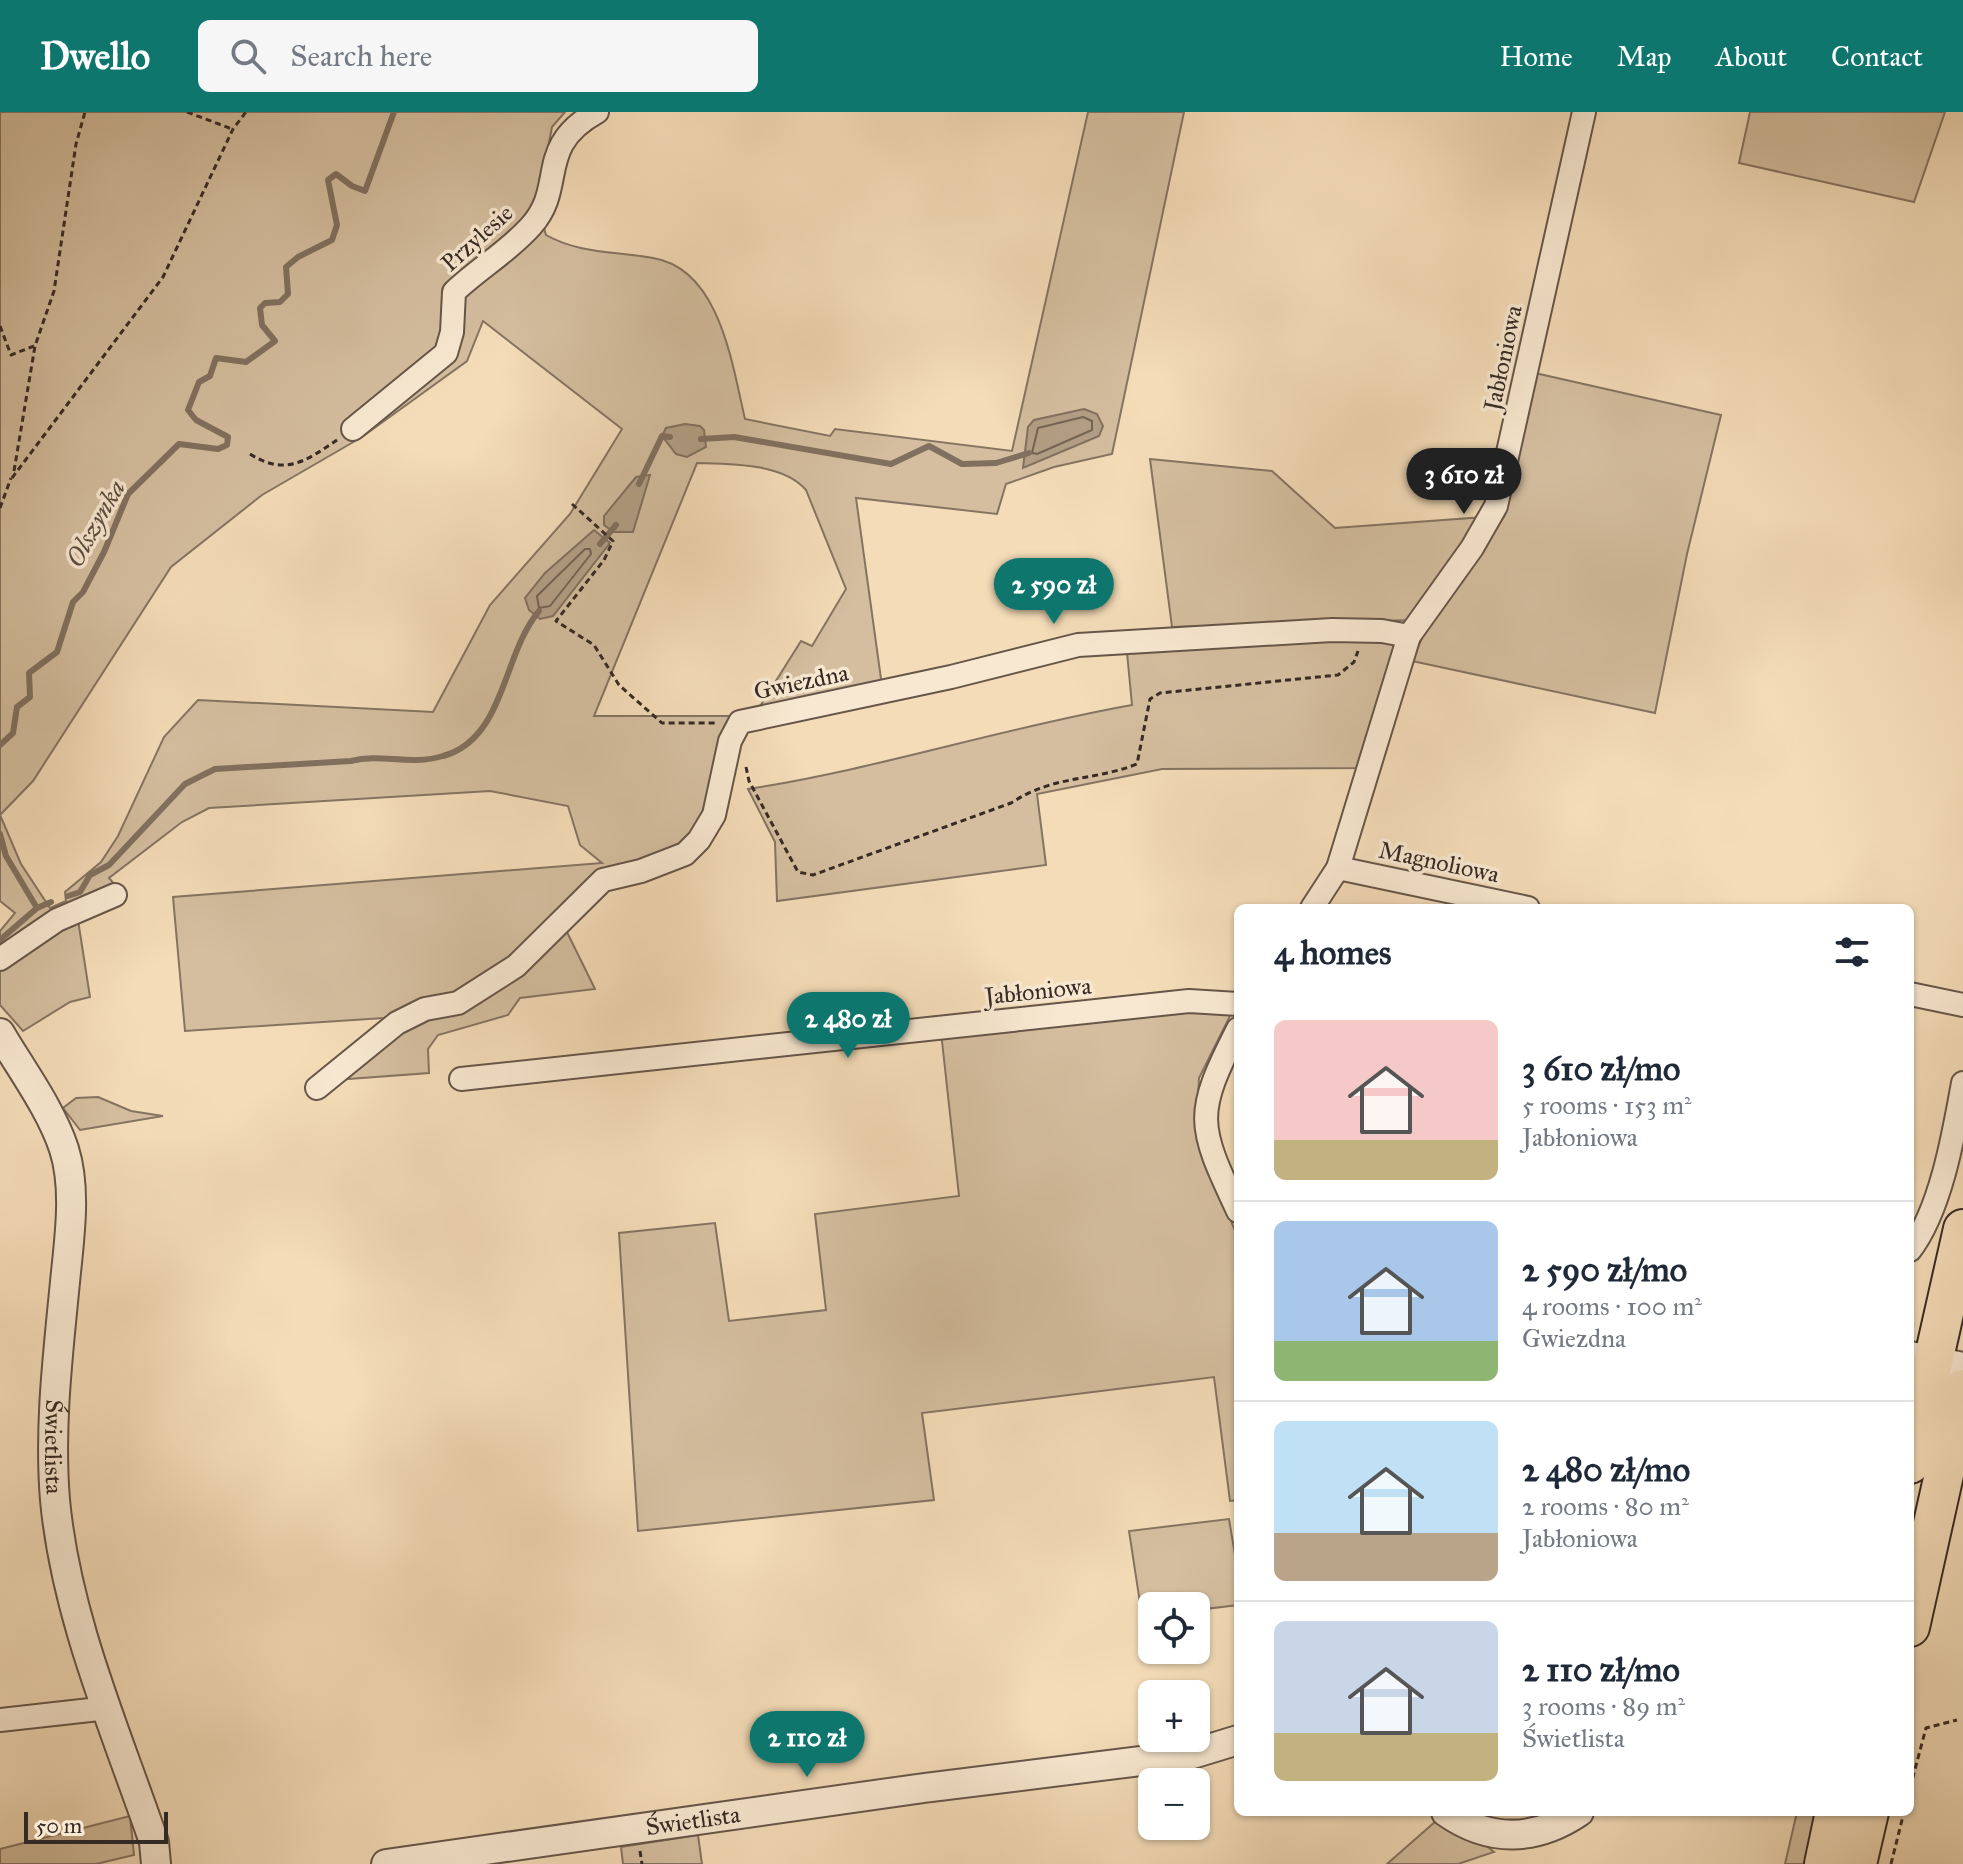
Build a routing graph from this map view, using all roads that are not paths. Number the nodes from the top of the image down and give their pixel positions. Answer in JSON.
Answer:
{"nodes":[{"id":1,"x":597,"y":112,"type":"edge"},
{"id":2,"x":1584,"y":112,"type":"edge"},
{"id":3,"x":353,"y":429,"type":"road end"},
{"id":4,"x":1409,"y":636,"type":"junction"},
{"id":5,"x":1338,"y":868,"type":"junction"},
{"id":6,"x":115,"y":895,"type":"dead end"},
{"id":7,"x":1315,"y":904,"type":"edge"},
{"id":8,"x":1509,"y":904,"type":"edge"},
{"id":9,"x":0,"y":959,"type":"edge"},
{"id":10,"x":1914,"y":995,"type":"edge"},
{"id":11,"x":1234,"y":1004,"type":"edge"},
{"id":12,"x":1963,"y":1005,"type":"edge"},
{"id":13,"x":0,"y":1033,"type":"edge"},
{"id":14,"x":1234,"y":1038,"type":"edge"},
{"id":15,"x":461,"y":1079,"type":"dead end"},
{"id":16,"x":1963,"y":1083,"type":"edge"},
{"id":17,"x":317,"y":1088,"type":"dead end"},
{"id":18,"x":1234,"y":1202,"type":"edge"},
{"id":19,"x":1963,"y":1229,"type":"edge"},
{"id":20,"x":1914,"y":1244,"type":"edge"},
{"id":21,"x":1935,"y":1361,"type":"edge"},
{"id":22,"x":1963,"y":1389,"type":"edge"},
{"id":23,"x":1914,"y":1448,"type":"edge"},
{"id":24,"x":1914,"y":1609,"type":"edge"},
{"id":25,"x":108,"y":1708,"type":"junction"},
{"id":26,"x":0,"y":1720,"type":"edge"},
{"id":27,"x":1234,"y":1741,"type":"edge"},
{"id":28,"x":1454,"y":1816,"type":"edge"},
{"id":29,"x":1572,"y":1816,"type":"edge"},
{"id":30,"x":1834,"y":1816,"type":"edge"},
{"id":31,"x":1868,"y":1816,"type":"edge"},
{"id":32,"x":156,"y":1864,"type":"edge"},
{"id":33,"x":386,"y":1864,"type":"edge"},
{"id":34,"x":1824,"y":1864,"type":"edge"},
{"id":35,"x":1857,"y":1864,"type":"edge"}],
"edges":[{"from":1,"to":3,"type":"street","name":"Przylesie"},
{"from":2,"to":4,"type":"street","name":"Jabłoniowa"},
{"from":4,"to":5,"type":"street","name":"Jabłoniowa"},
{"from":4,"to":17,"type":"street","name":"Gwiezdna"},
{"from":5,"to":7,"type":"street","name":"Jabłoniowa"},
{"from":5,"to":8,"type":"street","name":"Magnoliowa"},
{"from":6,"to":9,"type":"street"},
{"from":10,"to":12,"type":"street"},
{"from":11,"to":15,"type":"street","name":"Jabłoniowa"},
{"from":13,"to":25,"type":"street","name":"Świetlista"},
{"from":14,"to":18,"type":"street"},
{"from":16,"to":20,"type":"street"},
{"from":19,"to":21,"type":"highway"},
{"from":21,"to":23,"type":"highway"},
{"from":22,"to":24,"type":"highway"},
{"from":25,"to":26,"type":"street"},
{"from":25,"to":32,"type":"street","name":"Świetlista"},
{"from":27,"to":33,"type":"street","name":"Świetlista"},
{"from":28,"to":29,"type":"street"},
{"from":30,"to":34,"type":"highway"},
{"from":31,"to":35,"type":"highway"}]}
